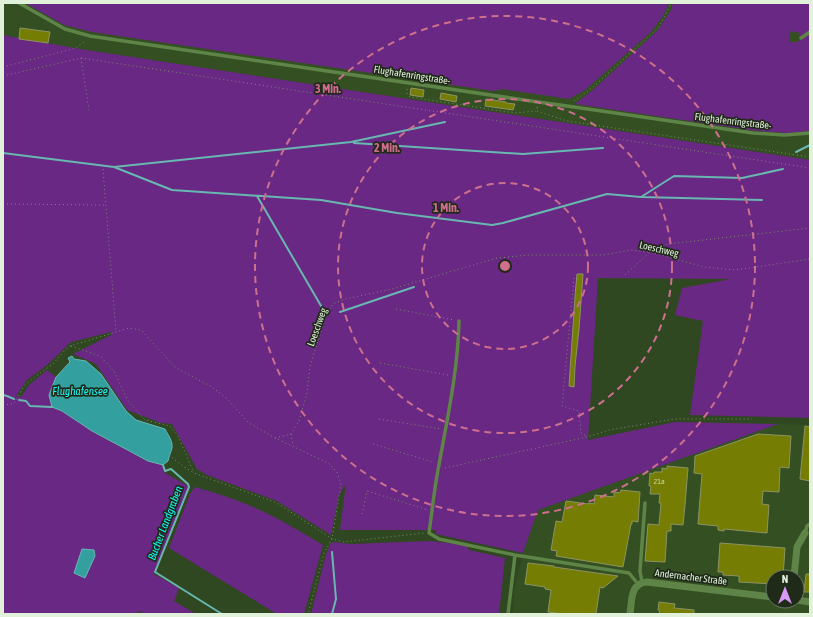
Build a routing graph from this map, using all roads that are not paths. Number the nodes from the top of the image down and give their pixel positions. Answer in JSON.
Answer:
{"nodes":[{"id":1,"x":19,"y":3,"type":"edge"},
{"id":2,"x":810,"y":32,"type":"edge"},
{"id":3,"x":801,"y":38,"type":"dead end"},
{"id":4,"x":810,"y":133,"type":"edge"},
{"id":5,"x":459,"y":321,"type":"road end"},
{"id":6,"x":645,"y":503,"type":"dead end"},
{"id":7,"x":810,"y":524,"type":"edge"},
{"id":8,"x":805,"y":533,"type":"joint"},
{"id":9,"x":515,"y":555,"type":"junction"},
{"id":10,"x":795,"y":569,"type":"edge"},
{"id":11,"x":640,"y":583,"type":"junction"},
{"id":12,"x":765,"y":596,"type":"edge"},
{"id":13,"x":508,"y":614,"type":"edge"},
{"id":14,"x":630,"y":614,"type":"edge"}],
"edges":[{"from":1,"to":4,"type":"lane","name":"Flughafenringstraße-"},
{"from":2,"to":3,"type":"lane"},
{"from":5,"to":9,"type":"lane"},
{"from":6,"to":11,"type":"lane"},
{"from":7,"to":8,"type":"lane"},
{"from":8,"to":10,"type":"street"},
{"from":9,"to":11,"type":"lane"},
{"from":9,"to":13,"type":"lane"},
{"from":11,"to":12,"type":"street","name":"Andernacher Straße"},
{"from":11,"to":14,"type":"street"}]}
